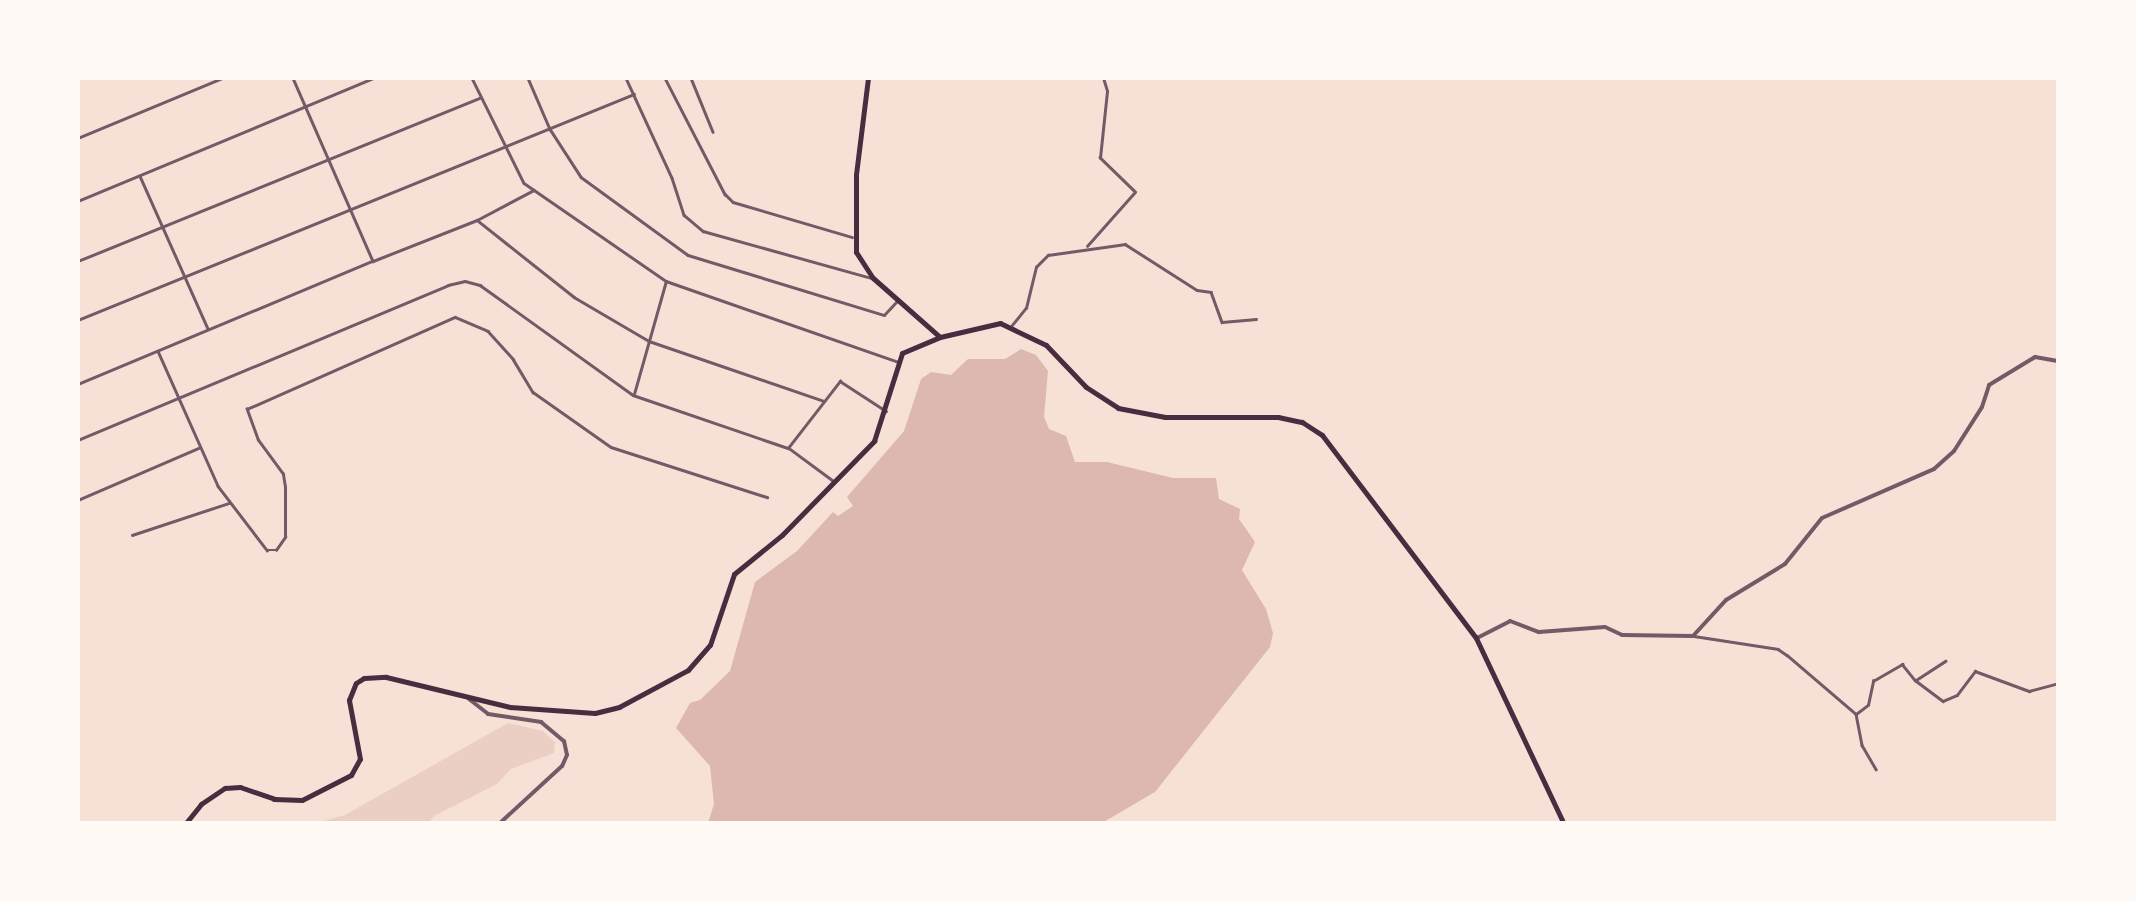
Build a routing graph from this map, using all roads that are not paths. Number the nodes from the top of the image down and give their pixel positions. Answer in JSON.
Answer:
{"nodes":[{"id":1,"x":222,"y":78,"type":"edge"},
{"id":2,"x":293,"y":78,"type":"edge"},
{"id":3,"x":374,"y":78,"type":"edge"},
{"id":4,"x":472,"y":78,"type":"edge"},
{"id":5,"x":528,"y":78,"type":"edge"},
{"id":6,"x":626,"y":78,"type":"edge"},
{"id":7,"x":665,"y":78,"type":"edge"},
{"id":8,"x":691,"y":78,"type":"edge"},
{"id":9,"x":868,"y":78,"type":"edge"},
{"id":10,"x":1102,"y":78,"type":"edge"},
{"id":11,"x":634,"y":94,"type":"junction"},
{"id":12,"x":480,"y":98,"type":"junction"},
{"id":13,"x":304,"y":105,"type":"junction"},
{"id":14,"x":550,"y":129,"type":"junction"},
{"id":15,"x":713,"y":132,"type":"dead end"},
{"id":16,"x":78,"y":138,"type":"edge"},
{"id":17,"x":508,"y":146,"type":"junction"},
{"id":18,"x":328,"y":158,"type":"junction"},
{"id":19,"x":139,"y":175,"type":"junction"},
{"id":20,"x":535,"y":189,"type":"junction"},
{"id":21,"x":78,"y":200,"type":"edge"},
{"id":22,"x":352,"y":208,"type":"junction"},
{"id":23,"x":477,"y":220,"type":"junction"},
{"id":24,"x":160,"y":226,"type":"junction"},
{"id":25,"x":854,"y":238,"type":"junction"},
{"id":26,"x":1087,"y":246,"type":"junction"},
{"id":27,"x":373,"y":260,"type":"junction"},
{"id":28,"x":78,"y":261,"type":"edge"},
{"id":29,"x":182,"y":276,"type":"junction"},
{"id":30,"x":874,"y":278,"type":"junction"},
{"id":31,"x":666,"y":282,"type":"junction"},
{"id":32,"x":899,"y":299,"type":"junction"},
{"id":33,"x":1256,"y":319,"type":"dead end"},
{"id":34,"x":78,"y":320,"type":"edge"},
{"id":35,"x":1011,"y":326,"type":"junction"},
{"id":36,"x":208,"y":330,"type":"junction"},
{"id":37,"x":940,"y":337,"type":"junction"},
{"id":38,"x":649,"y":340,"type":"junction"},
{"id":39,"x":158,"y":351,"type":"junction"},
{"id":40,"x":2058,"y":360,"type":"edge"},
{"id":41,"x":896,"y":361,"type":"junction"},
{"id":42,"x":78,"y":384,"type":"edge"},
{"id":43,"x":634,"y":395,"type":"junction"},
{"id":44,"x":178,"y":400,"type":"junction"},
{"id":45,"x":824,"y":401,"type":"junction"},
{"id":46,"x":886,"y":411,"type":"junction"},
{"id":47,"x":78,"y":440,"type":"edge"},
{"id":48,"x":199,"y":448,"type":"junction"},
{"id":49,"x":788,"y":448,"type":"junction"},
{"id":50,"x":835,"y":482,"type":"junction"},
{"id":51,"x":767,"y":497,"type":"dead end"},
{"id":52,"x":78,"y":500,"type":"edge"},
{"id":53,"x":229,"y":504,"type":"junction"},
{"id":54,"x":132,"y":535,"type":"dead end"},
{"id":55,"x":1692,"y":636,"type":"junction"},
{"id":56,"x":1476,"y":638,"type":"junction"},
{"id":57,"x":1945,"y":661,"type":"dead end"},
{"id":58,"x":1915,"y":680,"type":"junction"},
{"id":59,"x":2058,"y":683,"type":"edge"},
{"id":60,"x":465,"y":696,"type":"junction"},
{"id":61,"x":1856,"y":714,"type":"junction"},
{"id":62,"x":1876,"y":769,"type":"dead end"},
{"id":63,"x":512,"y":816,"type":"junction"},
{"id":64,"x":185,"y":824,"type":"edge"},
{"id":65,"x":499,"y":824,"type":"edge"},
{"id":66,"x":506,"y":824,"type":"edge"},
{"id":67,"x":1564,"y":824,"type":"edge"}],
"edges":[{"from":1,"to":16,"type":"street"},
{"from":2,"to":13,"type":"street"},
{"from":3,"to":13,"type":"street"},
{"from":4,"to":12,"type":"street"},
{"from":5,"to":14,"type":"street"},
{"from":6,"to":11,"type":"street"},
{"from":7,"to":25,"type":"street"},
{"from":8,"to":15,"type":"street"},
{"from":9,"to":25,"type":"main road"},
{"from":10,"to":26,"type":"street"},
{"from":11,"to":14,"type":"street"},
{"from":11,"to":30,"type":"street"},
{"from":12,"to":17,"type":"street"},
{"from":12,"to":18,"type":"street"},
{"from":13,"to":18,"type":"street"},
{"from":13,"to":19,"type":"street"},
{"from":14,"to":17,"type":"street"},
{"from":14,"to":32,"type":"street"},
{"from":17,"to":20,"type":"street"},
{"from":17,"to":22,"type":"street"},
{"from":18,"to":22,"type":"street"},
{"from":18,"to":24,"type":"street"},
{"from":19,"to":21,"type":"street"},
{"from":19,"to":24,"type":"street"},
{"from":20,"to":23,"type":"street"},
{"from":20,"to":31,"type":"street"},
{"from":22,"to":27,"type":"street"},
{"from":22,"to":29,"type":"street"},
{"from":23,"to":27,"type":"street"},
{"from":23,"to":38,"type":"street"},
{"from":24,"to":28,"type":"street"},
{"from":24,"to":29,"type":"street"},
{"from":25,"to":30,"type":"main road"},
{"from":26,"to":33,"type":"street"},
{"from":26,"to":35,"type":"street"},
{"from":27,"to":36,"type":"street"},
{"from":29,"to":34,"type":"street"},
{"from":29,"to":36,"type":"street"},
{"from":30,"to":32,"type":"main road"},
{"from":31,"to":38,"type":"street"},
{"from":31,"to":41,"type":"street"},
{"from":32,"to":37,"type":"main road"},
{"from":35,"to":37,"type":"main road"},
{"from":35,"to":56,"type":"main road"},
{"from":36,"to":39,"type":"street"},
{"from":37,"to":41,"type":"main road"},
{"from":38,"to":43,"type":"street"},
{"from":38,"to":45,"type":"street"},
{"from":39,"to":42,"type":"street"},
{"from":39,"to":44,"type":"street"},
{"from":40,"to":55,"type":"street"},
{"from":41,"to":46,"type":"main road"},
{"from":43,"to":44,"type":"street"},
{"from":43,"to":49,"type":"street"},
{"from":44,"to":47,"type":"street"},
{"from":44,"to":48,"type":"street"},
{"from":45,"to":46,"type":"street"},
{"from":45,"to":49,"type":"street"},
{"from":46,"to":50,"type":"main road"},
{"from":48,"to":52,"type":"street"},
{"from":48,"to":53,"type":"street"},
{"from":49,"to":50,"type":"street"},
{"from":50,"to":60,"type":"main road"},
{"from":51,"to":53,"type":"street"},
{"from":53,"to":54,"type":"street"},
{"from":55,"to":56,"type":"street"},
{"from":55,"to":61,"type":"street"},
{"from":56,"to":67,"type":"main road"},
{"from":57,"to":58,"type":"street"},
{"from":58,"to":59,"type":"street"},
{"from":58,"to":61,"type":"street"},
{"from":60,"to":63,"type":"street"},
{"from":60,"to":64,"type":"main road"},
{"from":61,"to":62,"type":"street"},
{"from":63,"to":65,"type":"street"},
{"from":63,"to":66,"type":"street"}]}
